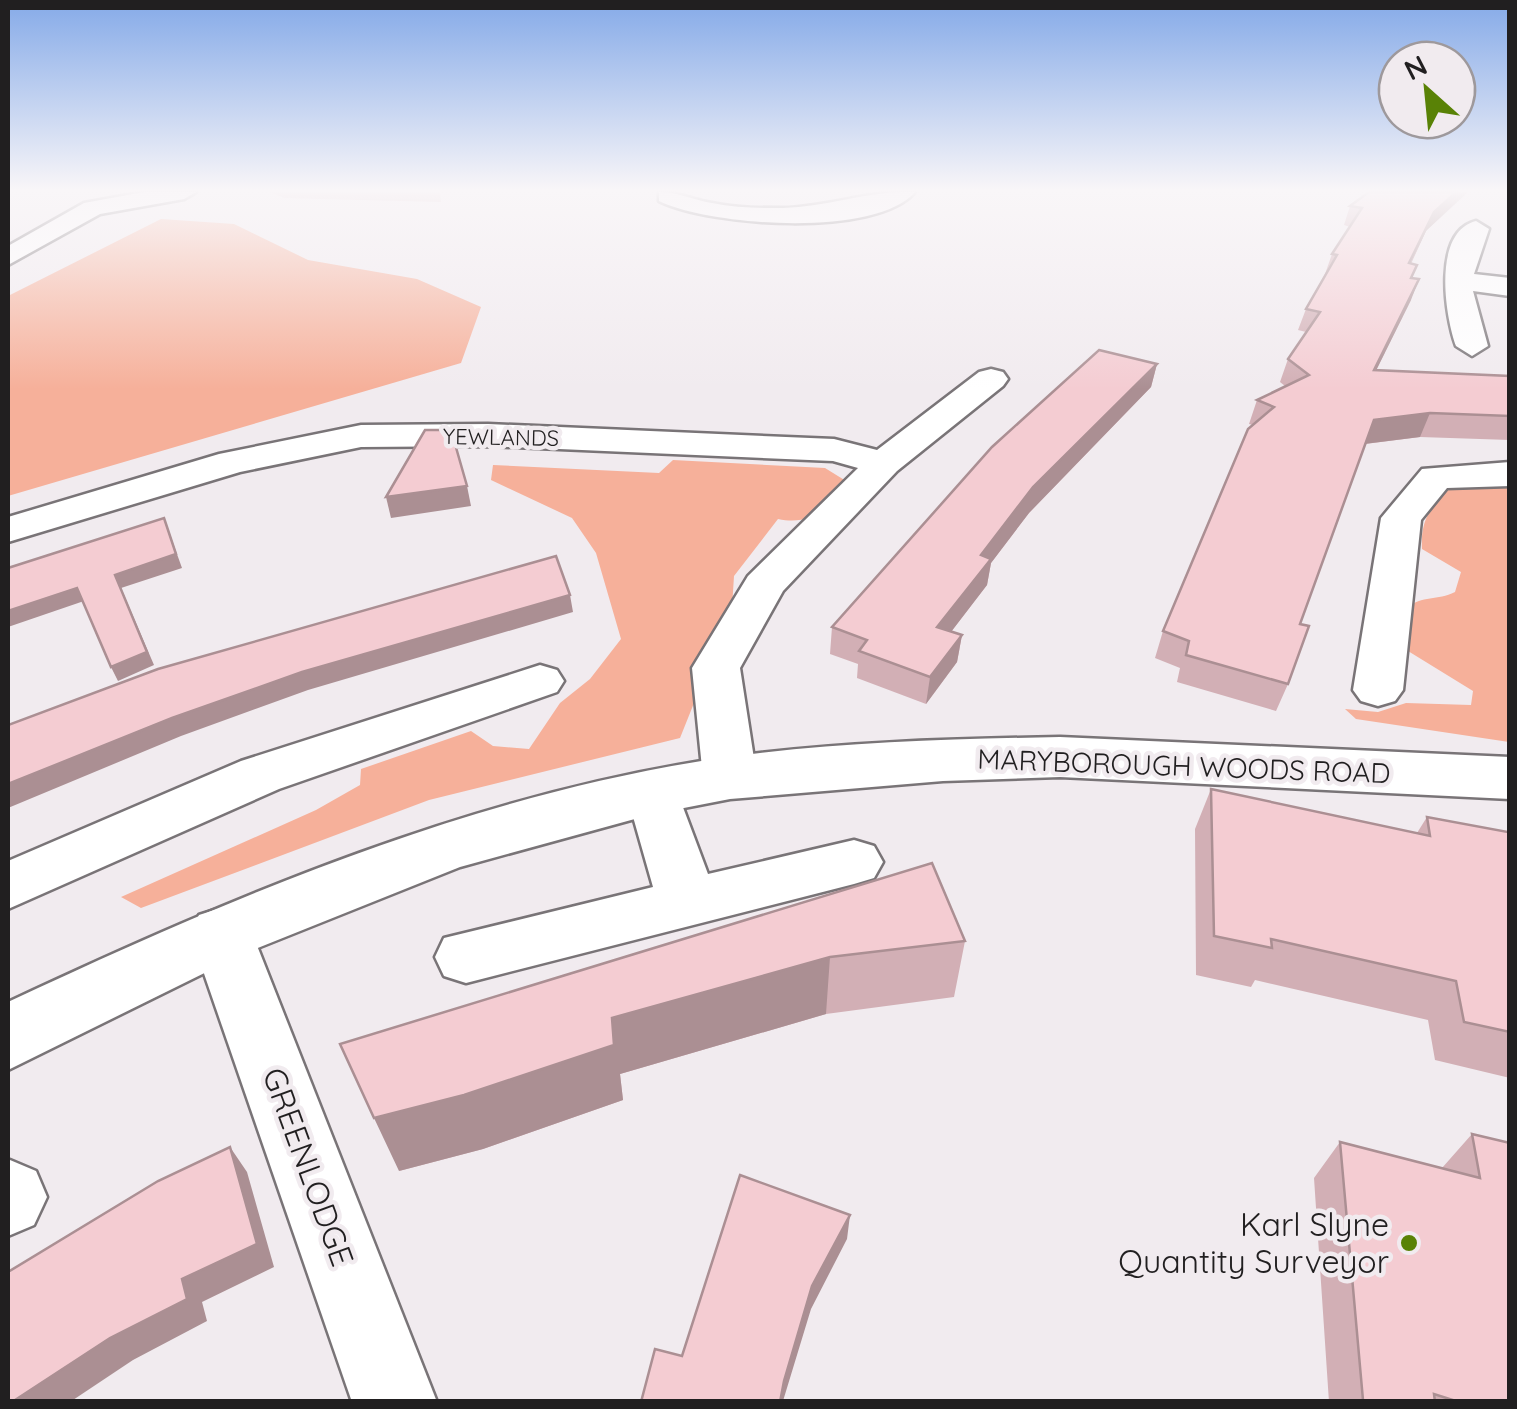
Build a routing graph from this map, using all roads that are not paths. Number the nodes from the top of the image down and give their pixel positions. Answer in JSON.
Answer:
{"nodes":[{"id":1,"x":1461,"y":258,"type":"edge"},
{"id":2,"x":1456,"y":280,"type":"junction"},
{"id":3,"x":1510,"y":287,"type":"edge"},
{"id":4,"x":1472,"y":346,"type":"dead end"},
{"id":5,"x":991,"y":378,"type":"dead end"},
{"id":6,"x":884,"y":463,"type":"junction"},
{"id":7,"x":1510,"y":474,"type":"edge"},
{"id":8,"x":8,"y":530,"type":"edge"},
{"id":9,"x":540,"y":681,"type":"dead end"},
{"id":10,"x":1378,"y":690,"type":"dead end"},
{"id":11,"x":730,"y":778,"type":"junction"},
{"id":12,"x":1510,"y":778,"type":"edge"},
{"id":13,"x":652,"y":792,"type":"junction"},
{"id":14,"x":854,"y":862,"type":"dead end"},
{"id":15,"x":8,"y":886,"type":"edge"},
{"id":16,"x":687,"y":900,"type":"junction"},
{"id":17,"x":221,"y":932,"type":"junction"},
{"id":18,"x":466,"y":957,"type":"dead end"},
{"id":19,"x":8,"y":1037,"type":"edge"},
{"id":20,"x":395,"y":1402,"type":"edge"}],
"edges":[{"from":1,"to":2,"type":"street"},
{"from":2,"to":3,"type":"street"},
{"from":2,"to":4,"type":"street"},
{"from":5,"to":6,"type":"street"},
{"from":6,"to":8,"type":"street","name":"YEWLANDS"},
{"from":6,"to":11,"type":"street"},
{"from":7,"to":10,"type":"street"},
{"from":9,"to":15,"type":"street"},
{"from":11,"to":12,"type":"street","name":"MARYBOROUGH WOODS ROAD"},
{"from":11,"to":13,"type":"street","name":"MARYBOROUGH WOODS ROAD"},
{"from":13,"to":16,"type":"street"},
{"from":13,"to":17,"type":"street","name":"MARYBOROUGH WOODS ROAD"},
{"from":14,"to":16,"type":"street"},
{"from":16,"to":18,"type":"street"},
{"from":17,"to":19,"type":"street","name":"MARYBOROUGH WOODS ROAD"},
{"from":17,"to":20,"type":"street","name":"GREENLODGE"}]}
